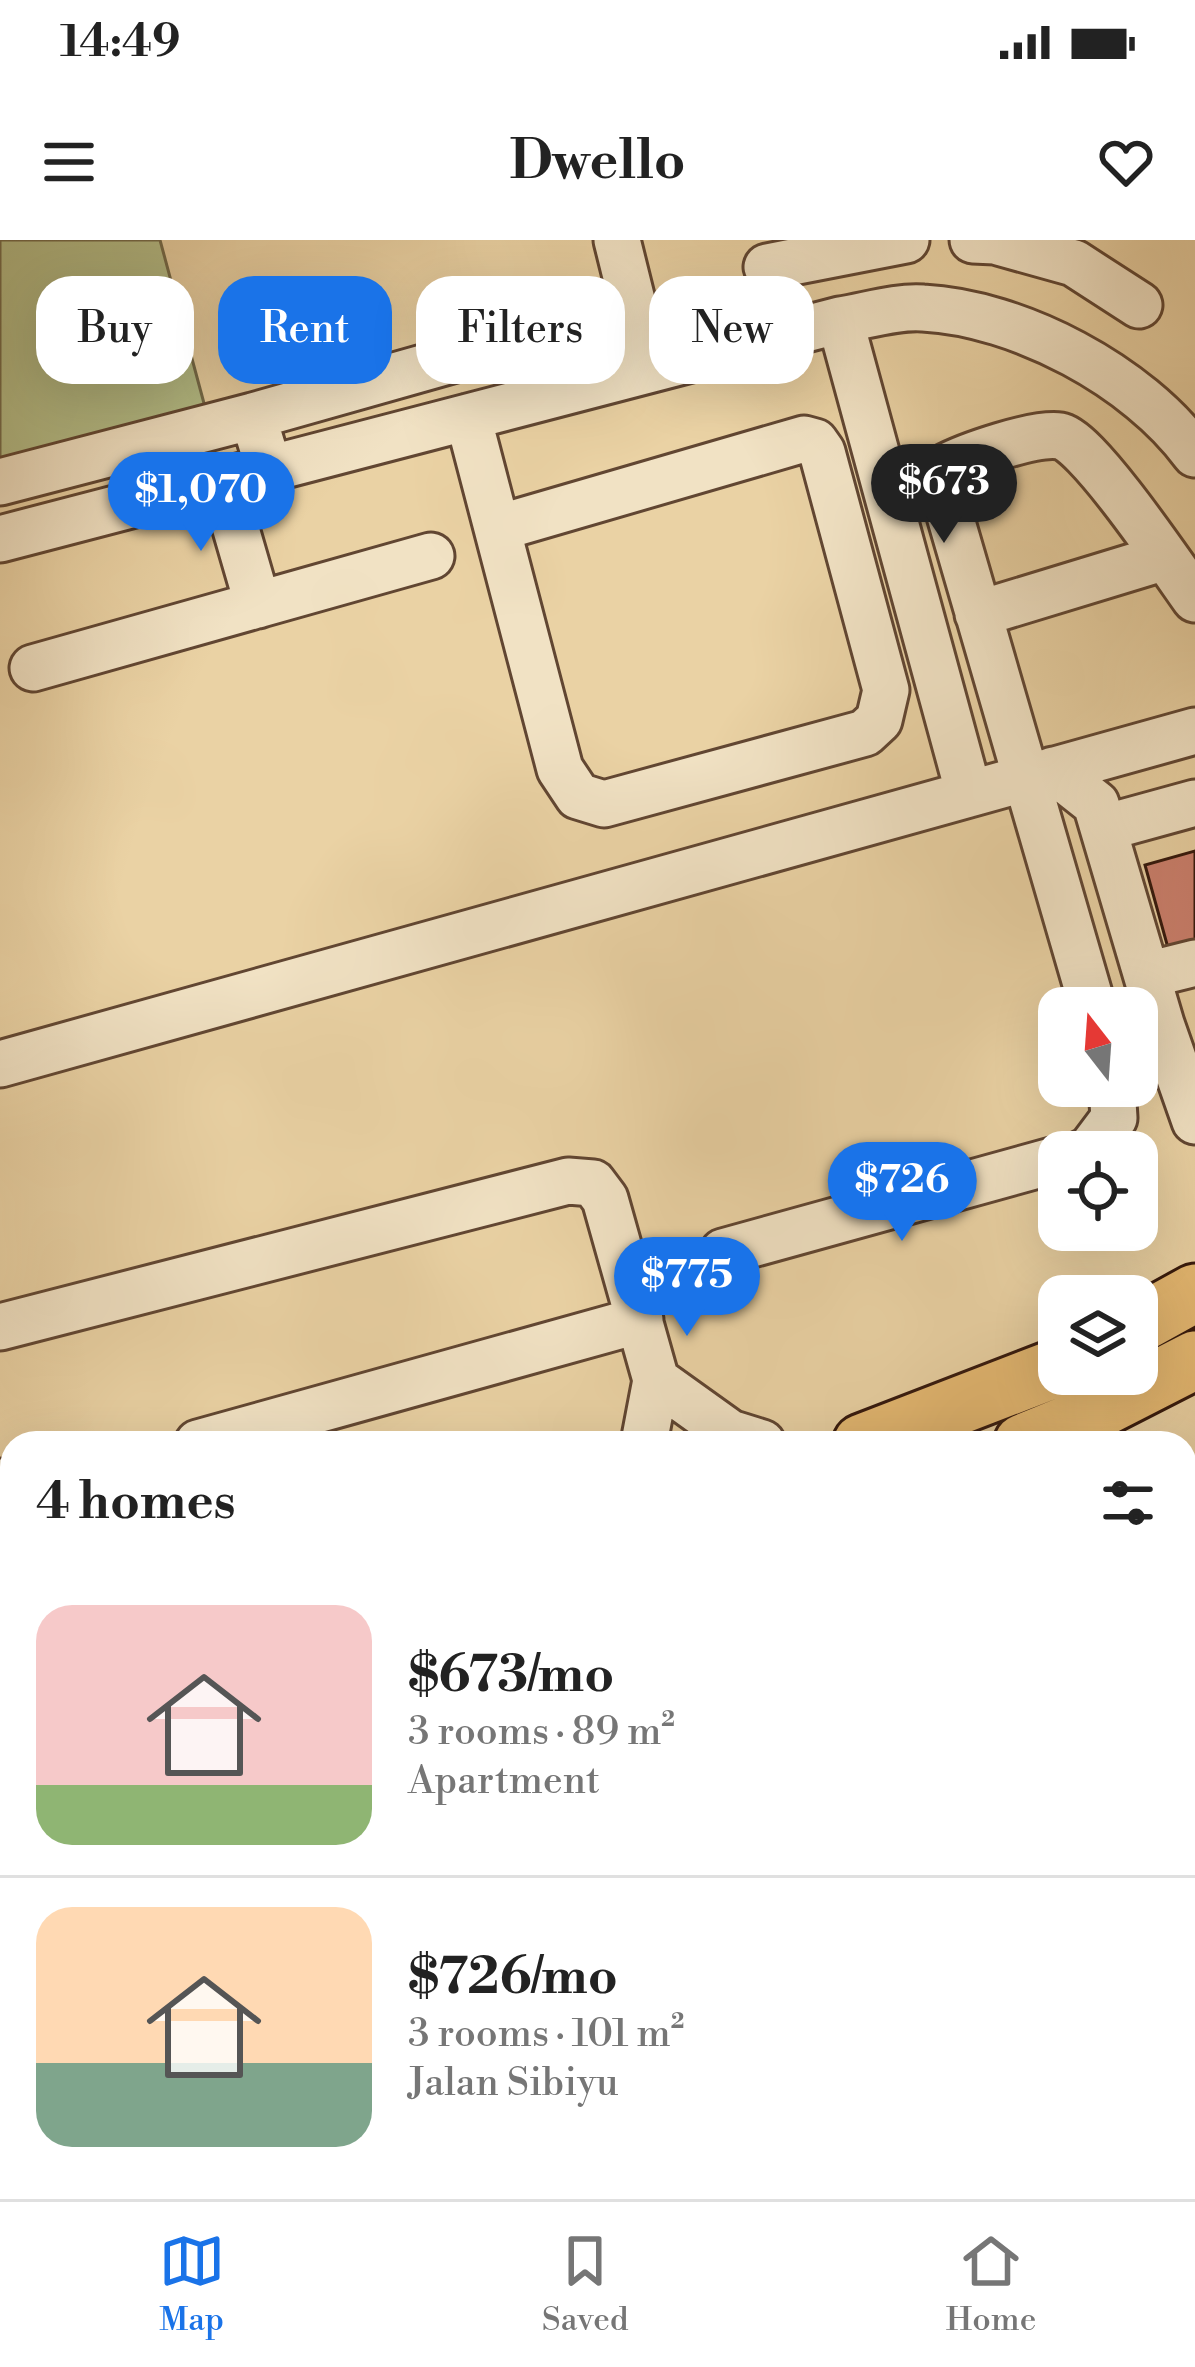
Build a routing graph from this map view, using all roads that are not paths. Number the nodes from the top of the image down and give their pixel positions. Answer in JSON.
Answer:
{"nodes":[{"id":1,"x":617,"y":240,"type":"edge"},
{"id":2,"x":906,"y":240,"type":"edge"},
{"id":3,"x":920,"y":240,"type":"edge"},
{"id":4,"x":973,"y":240,"type":"edge"},
{"id":5,"x":767,"y":267,"type":"dead end"},
{"id":6,"x":1139,"y":305,"type":"dead end"},
{"id":7,"x":921,"y":308,"type":"junction"},
{"id":8,"x":840,"y":320,"type":"junction"},
{"id":9,"x":814,"y":327,"type":"edge"},
{"id":10,"x":649,"y":369,"type":"joint"},
{"id":11,"x":416,"y":370,"type":"edge"},
{"id":12,"x":253,"y":416,"type":"junction"},
{"id":13,"x":468,"y":417,"type":"junction"},
{"id":14,"x":1193,"y":447,"type":"edge"},
{"id":15,"x":269,"y":469,"type":"junction"},
{"id":16,"x":222,"y":481,"type":"junction"},
{"id":17,"x":0,"y":482,"type":"edge"},
{"id":18,"x":498,"y":528,"type":"junction"},
{"id":19,"x":0,"y":539,"type":"edge"},
{"id":20,"x":431,"y":556,"type":"dead end"},
{"id":21,"x":1165,"y":557,"type":"junction"},
{"id":22,"x":1195,"y":599,"type":"edge"},
{"id":23,"x":258,"y":605,"type":"junction"},
{"id":24,"x":978,"y":614,"type":"junction"},
{"id":25,"x":33,"y":668,"type":"dead end"},
{"id":26,"x":1195,"y":731,"type":"edge"},
{"id":27,"x":1041,"y":774,"type":"junction"},
{"id":28,"x":969,"y":794,"type":"junction"},
{"id":29,"x":1195,"y":803,"type":"edge"},
{"id":30,"x":1104,"y":828,"type":"junction"},
{"id":31,"x":1195,"y":963,"type":"edge"},
{"id":32,"x":1148,"y":975,"type":"junction"},
{"id":33,"x":1088,"y":987,"type":"edge"},
{"id":34,"x":1178,"y":1018,"type":"edge"},
{"id":35,"x":0,"y":1064,"type":"edge"},
{"id":36,"x":1195,"y":1121,"type":"edge"},
{"id":37,"x":1038,"y":1165,"type":"edge"},
{"id":38,"x":723,"y":1252,"type":"dead end"},
{"id":39,"x":1195,"y":1293,"type":"edge"},
{"id":40,"x":1158,"y":1313,"type":"edge"},
{"id":41,"x":640,"y":1320,"type":"junction"},
{"id":42,"x":0,"y":1327,"type":"edge"},
{"id":43,"x":1195,"y":1360,"type":"edge"},
{"id":44,"x":1038,"y":1374,"type":"edge"},
{"id":45,"x":656,"y":1380,"type":"junction"},
{"id":46,"x":241,"y":1431,"type":"edge"},
{"id":47,"x":646,"y":1431,"type":"edge"},
{"id":48,"x":727,"y":1431,"type":"edge"},
{"id":49,"x":893,"y":1431,"type":"edge"},
{"id":50,"x":1068,"y":1431,"type":"edge"}],
"edges":[{"from":1,"to":10,"type":"street"},
{"from":2,"to":5,"type":"street"},
{"from":3,"to":7,"type":"street"},
{"from":4,"to":6,"type":"street"},
{"from":7,"to":8,"type":"street"},
{"from":7,"to":14,"type":"street"},
{"from":8,"to":9,"type":"street"},
{"from":8,"to":28,"type":"street"},
{"from":10,"to":13,"type":"street"},
{"from":11,"to":12,"type":"street"},
{"from":12,"to":15,"type":"street"},
{"from":12,"to":17,"type":"street"},
{"from":13,"to":15,"type":"street"},
{"from":13,"to":18,"type":"street"},
{"from":15,"to":16,"type":"street"},
{"from":16,"to":19,"type":"street"},
{"from":16,"to":23,"type":"street"},
{"from":18,"to":18,"type":"street"},
{"from":20,"to":23,"type":"street"},
{"from":21,"to":22,"type":"street"},
{"from":21,"to":24,"type":"street"},
{"from":21,"to":24,"type":"street"},
{"from":23,"to":25,"type":"street"},
{"from":24,"to":27,"type":"street"},
{"from":26,"to":27,"type":"street"},
{"from":27,"to":28,"type":"street"},
{"from":27,"to":30,"type":"street"},
{"from":27,"to":33,"type":"street"},
{"from":28,"to":35,"type":"street"},
{"from":29,"to":30,"type":"street"},
{"from":30,"to":32,"type":"street"},
{"from":31,"to":32,"type":"street"},
{"from":32,"to":34,"type":"street"},
{"from":34,"to":36,"type":"street"},
{"from":37,"to":38,"type":"street"},
{"from":39,"to":40,"type":"main road"},
{"from":41,"to":42,"type":"street"},
{"from":41,"to":45,"type":"street"},
{"from":41,"to":46,"type":"street"},
{"from":43,"to":50,"type":"main road"},
{"from":44,"to":49,"type":"main road"},
{"from":45,"to":47,"type":"street"},
{"from":45,"to":48,"type":"street"}]}
